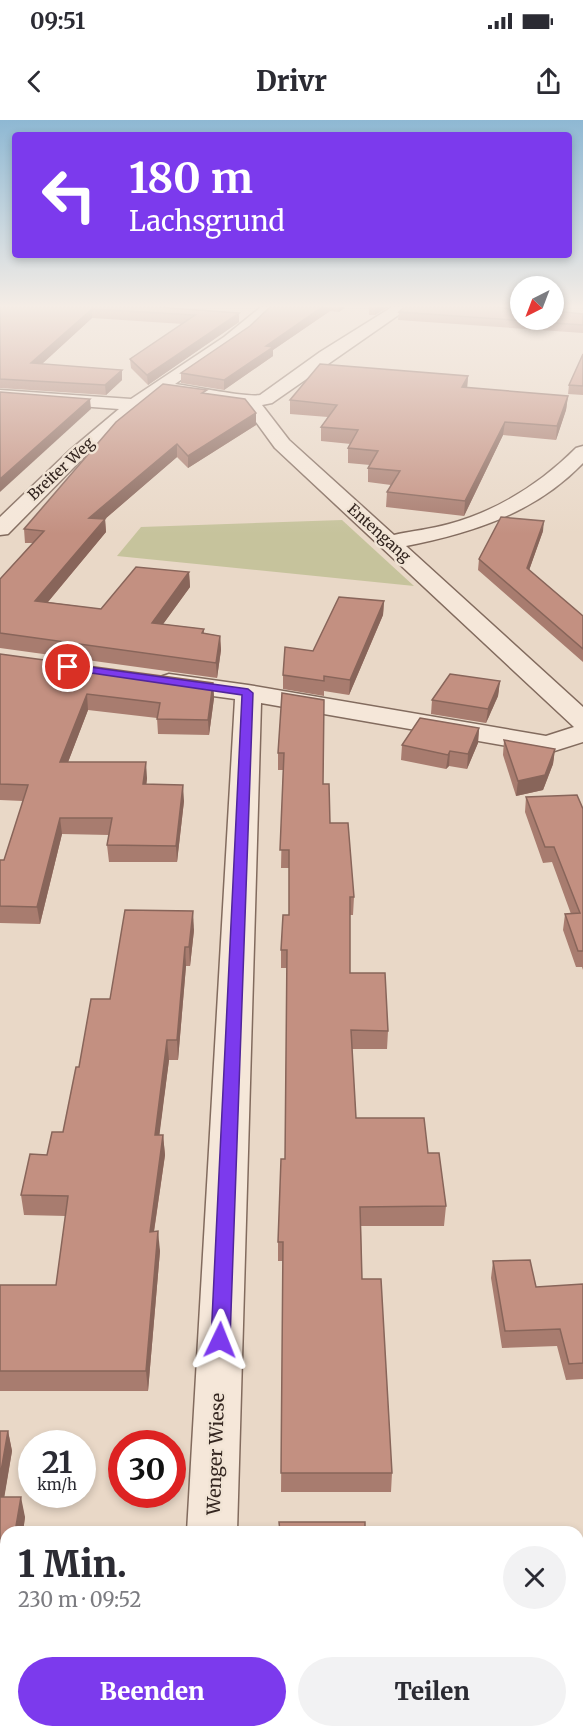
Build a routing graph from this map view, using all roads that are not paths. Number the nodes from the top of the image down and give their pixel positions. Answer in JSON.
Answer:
{"nodes":[{"id":1,"x":166,"y":382,"type":"edge"},
{"id":2,"x":289,"y":382,"type":"edge"},
{"id":3,"x":159,"y":387,"type":"junction"},
{"id":4,"x":0,"y":395,"type":"edge"},
{"id":5,"x":251,"y":403,"type":"junction"},
{"id":6,"x":135,"y":405,"type":"junction"},
{"id":7,"x":583,"y":452,"type":"edge"},
{"id":8,"x":0,"y":529,"type":"edge"},
{"id":9,"x":389,"y":543,"type":"junction"},
{"id":10,"x":141,"y":678,"type":"edge"},
{"id":11,"x":248,"y":693,"type":"junction"},
{"id":12,"x":583,"y":721,"type":"edge"},
{"id":13,"x":583,"y":733,"type":"edge"},
{"id":14,"x":212,"y":1526,"type":"edge"}],
"edges":[{"from":1,"to":3,"type":"street","name":"Breiter Weg"},
{"from":2,"to":5,"type":"street"},
{"from":3,"to":5,"type":"street"},
{"from":3,"to":6,"type":"street","name":"Breiter Weg"},
{"from":4,"to":6,"type":"street"},
{"from":5,"to":9,"type":"street","name":"Entengang"},
{"from":6,"to":8,"type":"street","name":"Breiter Weg"},
{"from":7,"to":9,"type":"street"},
{"from":9,"to":12,"type":"street","name":"Entengang"},
{"from":10,"to":11,"type":"street"},
{"from":11,"to":13,"type":"street"},
{"from":11,"to":14,"type":"street","name":"Wenger Wiese"}]}
